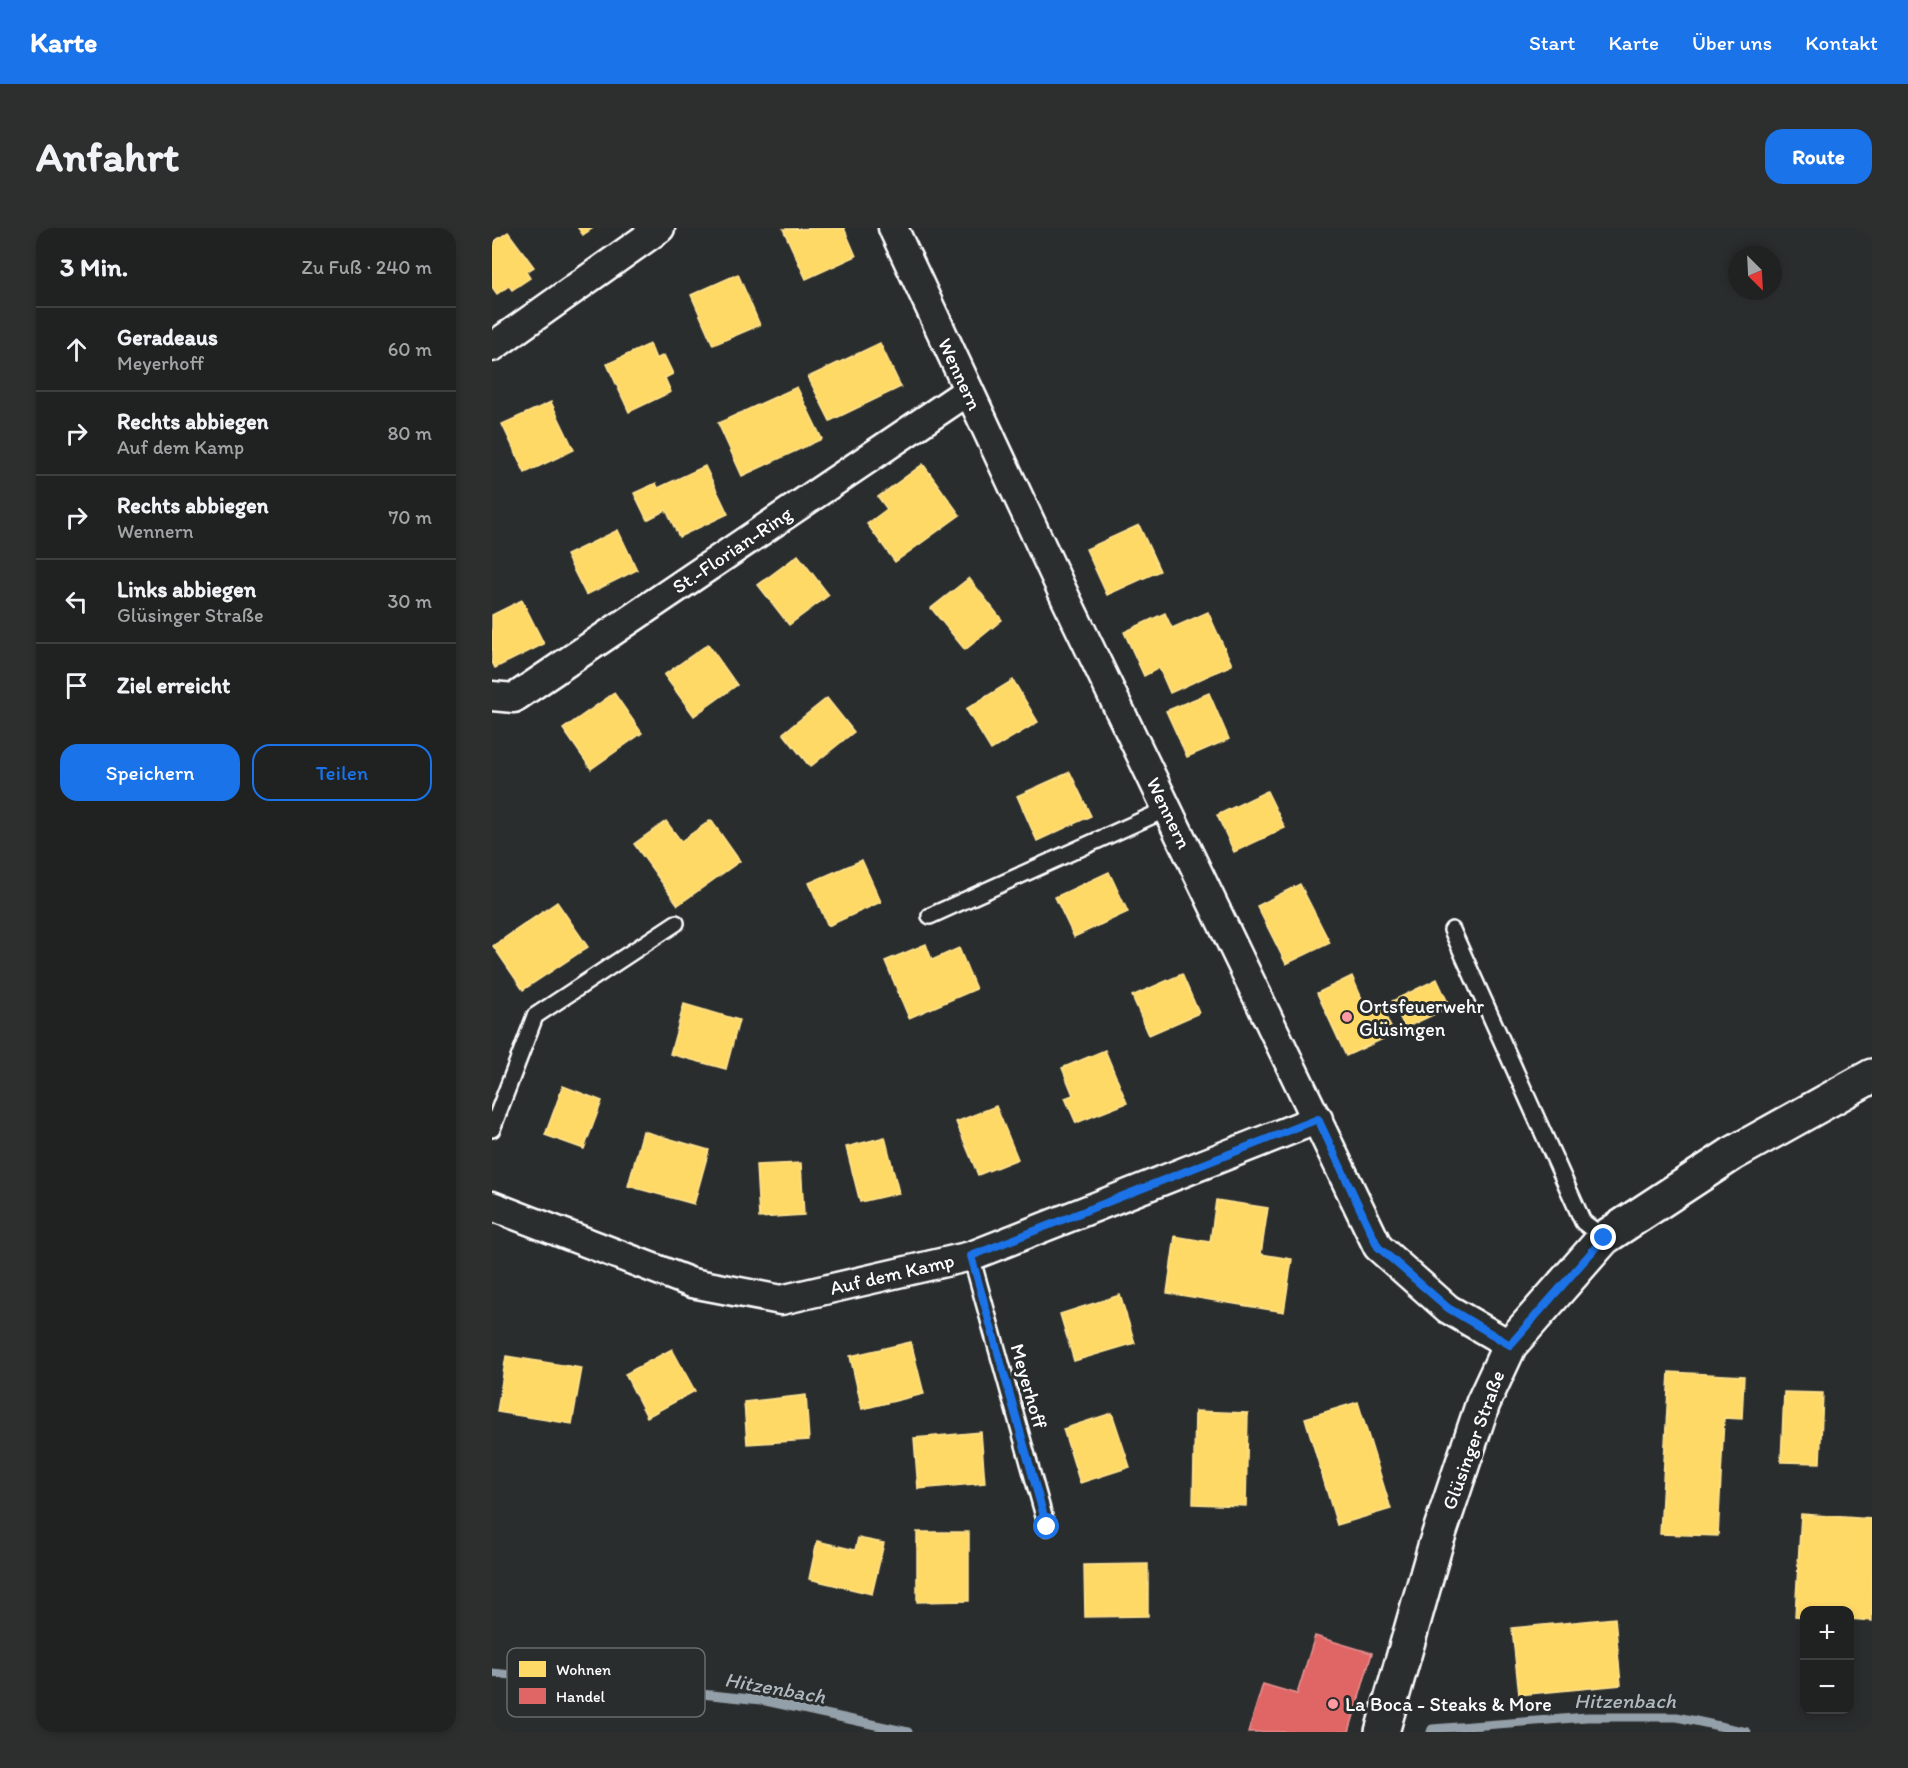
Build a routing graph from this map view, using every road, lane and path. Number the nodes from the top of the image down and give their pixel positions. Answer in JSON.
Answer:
{"nodes":[{"id":1,"x":660,"y":228,"type":"edge"},
{"id":2,"x":892,"y":228,"type":"edge"},
{"id":3,"x":492,"y":347,"type":"edge"},
{"id":4,"x":968,"y":391,"type":"junction"},
{"id":5,"x":492,"y":696,"type":"edge"},
{"id":6,"x":1167,"y":809,"type":"junction"},
{"id":7,"x":930,"y":916,"type":"dead end"},
{"id":8,"x":676,"y":923,"type":"dead end"},
{"id":9,"x":1452,"y":930,"type":"dead end"},
{"id":10,"x":1872,"y":1076,"type":"edge"},
{"id":11,"x":1318,"y":1119,"type":"junction"},
{"id":12,"x":492,"y":1129,"type":"edge"},
{"id":13,"x":492,"y":1206,"type":"edge"},
{"id":14,"x":1604,"y":1238,"type":"junction"},
{"id":15,"x":971,"y":1256,"type":"junction"},
{"id":16,"x":1510,"y":1345,"type":"junction"},
{"id":17,"x":1047,"y":1527,"type":"dead end"},
{"id":18,"x":1382,"y":1732,"type":"edge"}],
"edges":[{"from":1,"to":3,"type":"street"},
{"from":2,"to":4,"type":"street","name":"Wennern"},
{"from":4,"to":5,"type":"street","name":"St.-Florian-Ring"},
{"from":4,"to":6,"type":"street","name":"Wennern"},
{"from":6,"to":7,"type":"lane"},
{"from":6,"to":11,"type":"street","name":"Wennern"},
{"from":8,"to":12,"type":"lane"},
{"from":9,"to":14,"type":"lane"},
{"from":10,"to":14,"type":"street","name":"Glüsinger Straße"},
{"from":11,"to":15,"type":"street","name":"Auf dem Kamp"},
{"from":11,"to":16,"type":"street","name":"Wennern"},
{"from":13,"to":15,"type":"street","name":"Auf dem Kamp"},
{"from":14,"to":16,"type":"street","name":"Glüsinger Straße"},
{"from":15,"to":17,"type":"lane","name":"Meyerhoff"},
{"from":16,"to":18,"type":"street","name":"Glüsinger Straße"}]}
